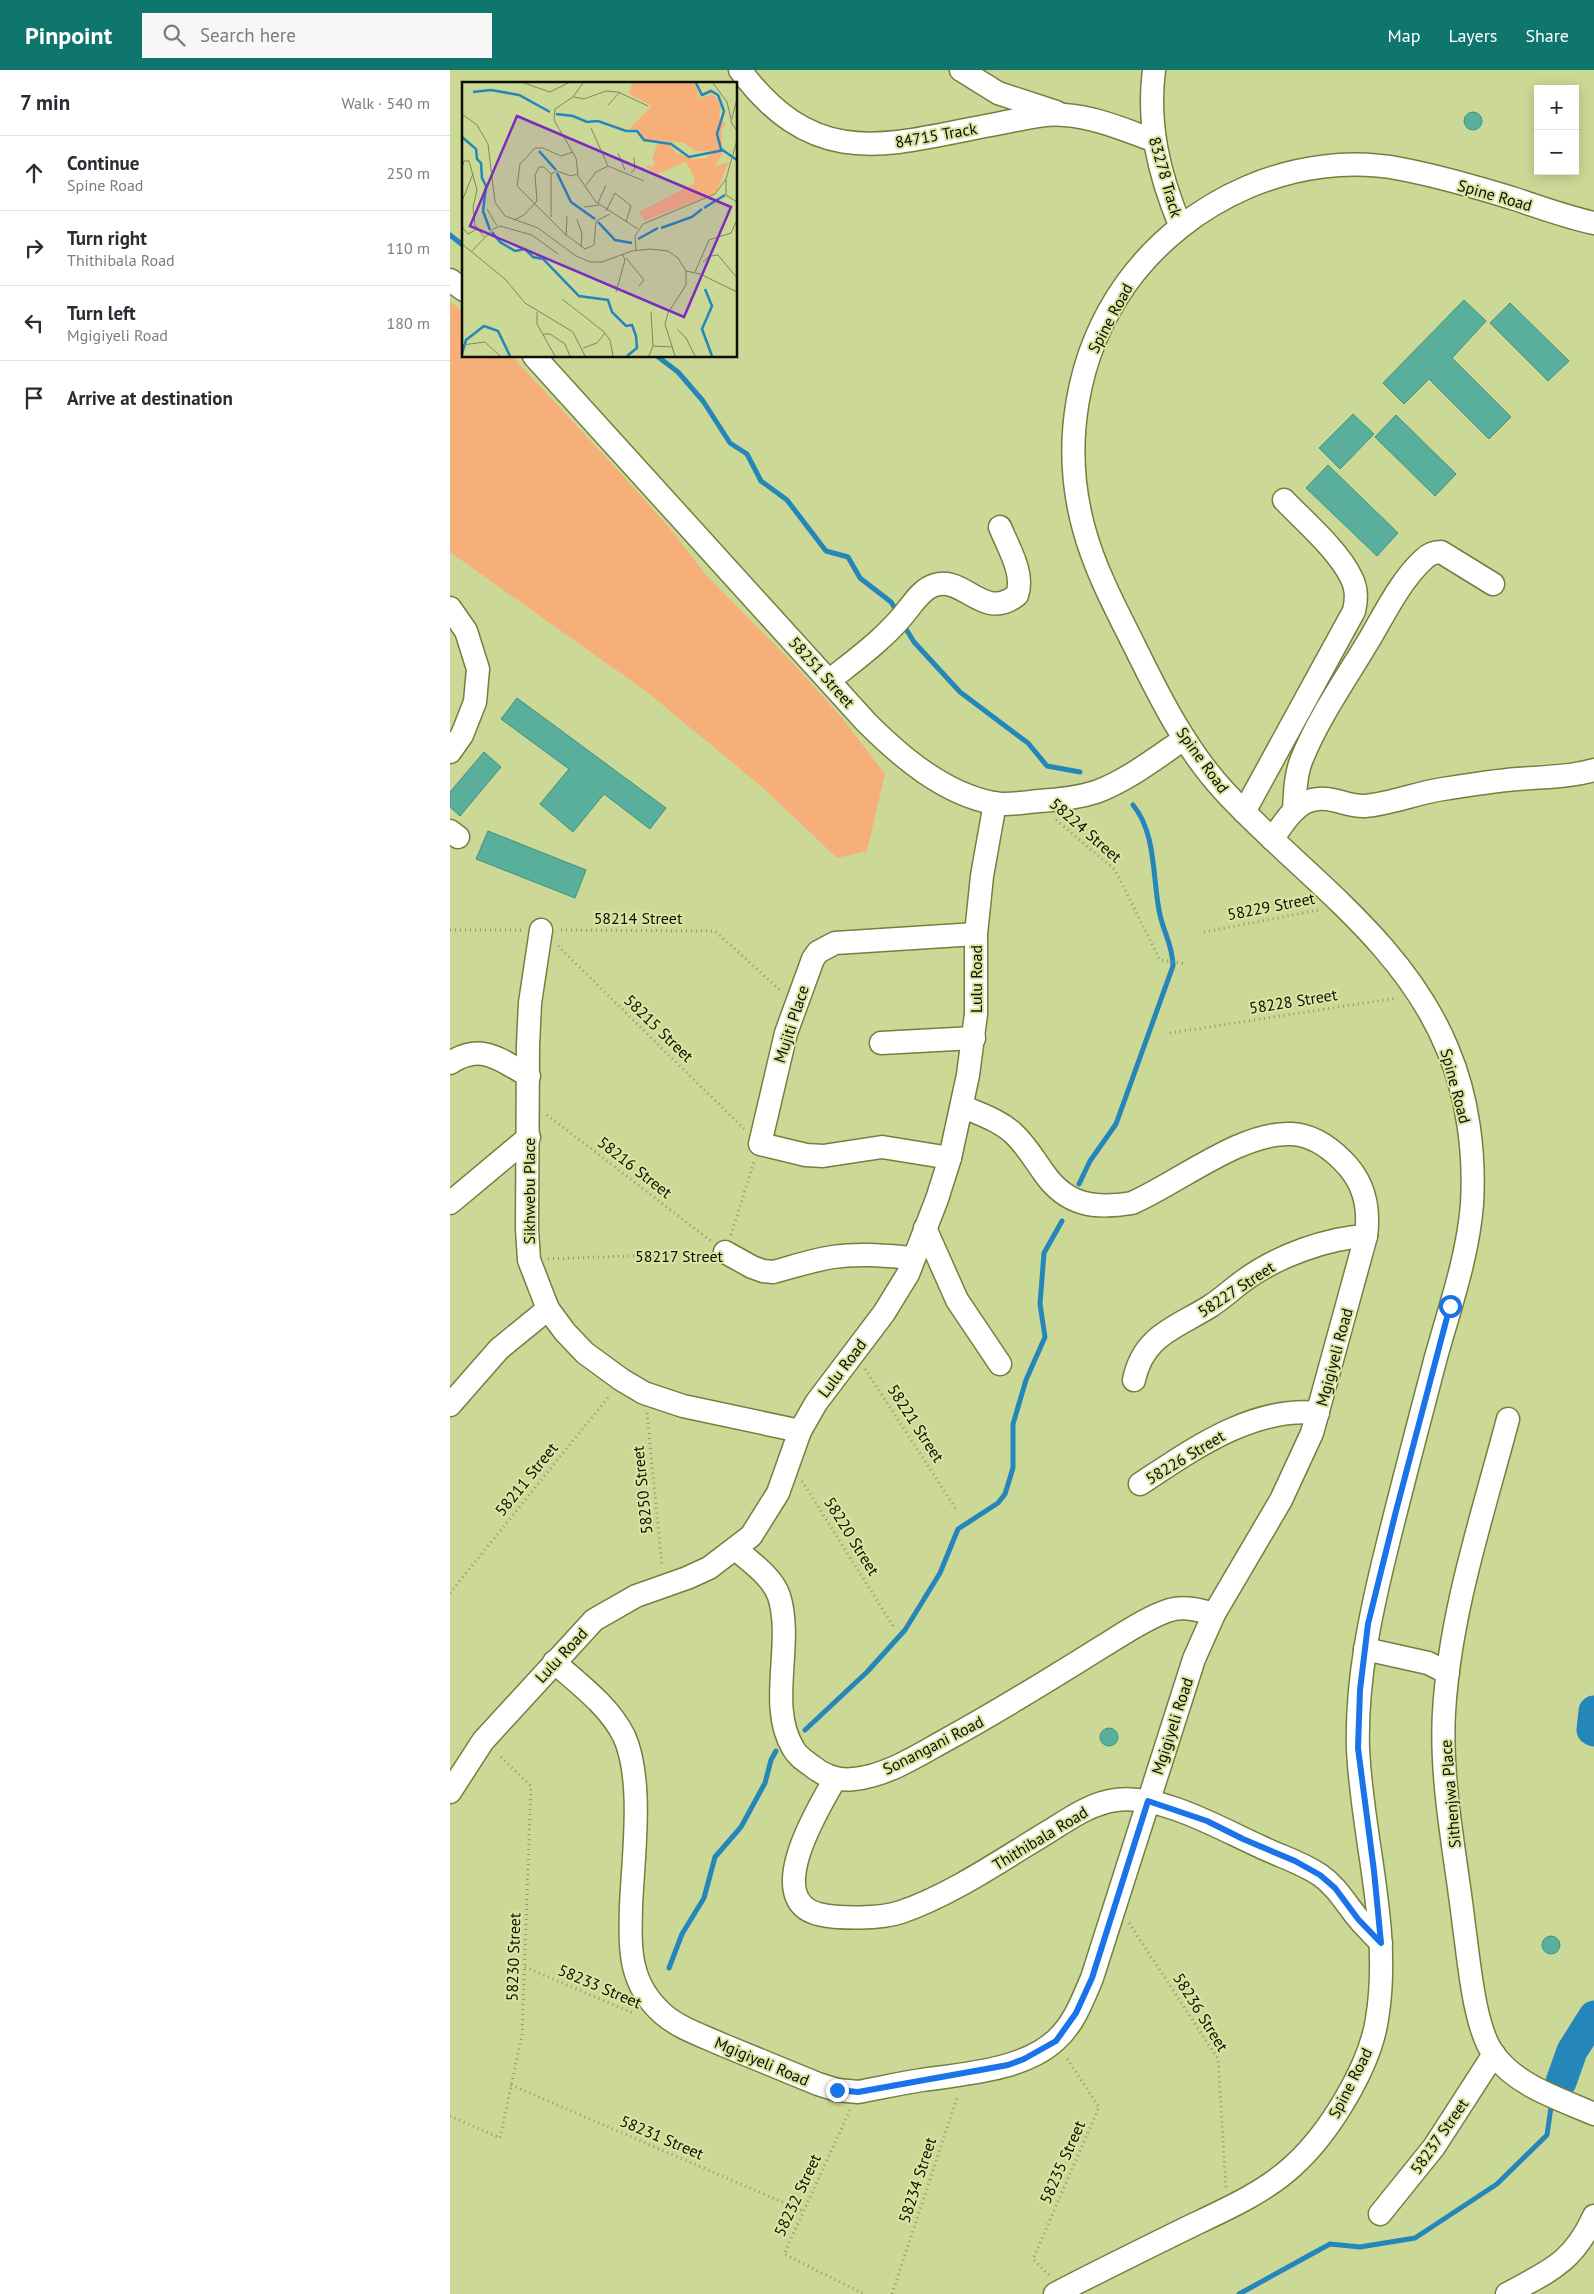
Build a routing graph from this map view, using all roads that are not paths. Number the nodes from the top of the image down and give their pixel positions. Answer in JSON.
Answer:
{"nodes":[{"id":1,"x":740,"y":70,"type":"edge"},
{"id":2,"x":961,"y":70,"type":"edge"},
{"id":3,"x":1154,"y":70,"type":"edge"},
{"id":4,"x":1064,"y":115,"type":"junction"},
{"id":5,"x":1153,"y":140,"type":"junction"},
{"id":6,"x":1594,"y":223,"type":"edge"},
{"id":7,"x":1180,"y":225,"type":"junction"},
{"id":8,"x":450,"y":280,"type":"edge"},
{"id":9,"x":462,"y":289,"type":"edge"},
{"id":10,"x":536,"y":358,"type":"edge"},
{"id":11,"x":1284,"y":500,"type":"dead end"},
{"id":12,"x":1000,"y":527,"type":"dead end"},
{"id":13,"x":1493,"y":584,"type":"dead end"},
{"id":14,"x":450,"y":608,"type":"edge"},
{"id":15,"x":830,"y":680,"type":"junction"},
{"id":16,"x":1184,"y":740,"type":"junction"},
{"id":17,"x":450,"y":752,"type":"edge"},
{"id":18,"x":1594,"y":770,"type":"edge"},
{"id":19,"x":995,"y":803,"type":"junction"},
{"id":20,"x":1294,"y":810,"type":"junction"},
{"id":21,"x":1244,"y":812,"type":"junction"},
{"id":22,"x":1272,"y":839,"type":"junction"},
{"id":23,"x":541,"y":930,"type":"road end"},
{"id":24,"x":976,"y":934,"type":"junction"},
{"id":25,"x":974,"y":1038,"type":"junction"},
{"id":26,"x":881,"y":1043,"type":"dead end"},
{"id":27,"x":450,"y":1063,"type":"edge"},
{"id":28,"x":529,"y":1076,"type":"junction"},
{"id":29,"x":962,"y":1106,"type":"junction"},
{"id":30,"x":529,"y":1137,"type":"junction"},
{"id":31,"x":950,"y":1158,"type":"junction"},
{"id":32,"x":450,"y":1203,"type":"edge"},
{"id":33,"x":925,"y":1228,"type":"junction"},
{"id":34,"x":1366,"y":1236,"type":"junction"},
{"id":35,"x":725,"y":1252,"type":"road end"},
{"id":36,"x":913,"y":1258,"type":"junction"},
{"id":37,"x":548,"y":1309,"type":"junction"},
{"id":38,"x":1000,"y":1364,"type":"dead end"},
{"id":39,"x":1134,"y":1380,"type":"dead end"},
{"id":40,"x":450,"y":1405,"type":"edge"},
{"id":41,"x":1318,"y":1413,"type":"junction"},
{"id":42,"x":1508,"y":1419,"type":"dead end"},
{"id":43,"x":800,"y":1430,"type":"junction"},
{"id":44,"x":1140,"y":1484,"type":"dead end"},
{"id":45,"x":736,"y":1549,"type":"junction"},
{"id":46,"x":1214,"y":1614,"type":"junction"},
{"id":47,"x":1365,"y":1649,"type":"junction"},
{"id":48,"x":554,"y":1662,"type":"junction"},
{"id":49,"x":1448,"y":1673,"type":"junction"},
{"id":50,"x":835,"y":1779,"type":"junction"},
{"id":51,"x":450,"y":1792,"type":"edge"},
{"id":52,"x":1148,"y":1801,"type":"junction"},
{"id":53,"x":1381,"y":1943,"type":"junction"},
{"id":54,"x":1494,"y":2054,"type":"junction"},
{"id":55,"x":1594,"y":2114,"type":"edge"},
{"id":56,"x":1380,"y":2214,"type":"dead end"},
{"id":57,"x":1593,"y":2223,"type":"edge"},
{"id":58,"x":1059,"y":2292,"type":"edge"},
{"id":59,"x":1507,"y":2294,"type":"edge"}],
"edges":[{"from":1,"to":4,"type":"street","name":"84715 Track"},
{"from":2,"to":4,"type":"street"},
{"from":3,"to":5,"type":"street","name":"83278 Track"},
{"from":4,"to":5,"type":"street","name":"84715 Track"},
{"from":5,"to":7,"type":"street","name":"83278 Track"},
{"from":6,"to":7,"type":"street","name":"Spine Road"},
{"from":7,"to":16,"type":"street","name":"Spine Road"},
{"from":8,"to":9,"type":"street"},
{"from":10,"to":15,"type":"street","name":"58251 Street"},
{"from":11,"to":21,"type":"street"},
{"from":12,"to":15,"type":"street"},
{"from":13,"to":20,"type":"street"},
{"from":14,"to":17,"type":"street"},
{"from":15,"to":19,"type":"street","name":"58251 Street"},
{"from":16,"to":19,"type":"street","name":"58251 Street"},
{"from":16,"to":21,"type":"street","name":"Spine Road"},
{"from":18,"to":20,"type":"street"},
{"from":19,"to":24,"type":"street","name":"Lulu Road"},
{"from":20,"to":22,"type":"street"},
{"from":21,"to":22,"type":"street","name":"Spine Road"},
{"from":22,"to":47,"type":"street","name":"Spine Road"},
{"from":23,"to":28,"type":"street","name":"Sikhwebu Place"},
{"from":24,"to":25,"type":"street","name":"Lulu Road"},
{"from":24,"to":31,"type":"street","name":"Mujiti Place"},
{"from":25,"to":26,"type":"street"},
{"from":25,"to":29,"type":"street","name":"Lulu Road"},
{"from":27,"to":28,"type":"street"},
{"from":28,"to":30,"type":"street","name":"Sikhwebu Place"},
{"from":29,"to":31,"type":"street","name":"Lulu Road"},
{"from":29,"to":34,"type":"street","name":"Mgigiyeli Road"},
{"from":30,"to":32,"type":"street"},
{"from":30,"to":37,"type":"street","name":"Sikhwebu Place"},
{"from":31,"to":33,"type":"street","name":"Lulu Road"},
{"from":33,"to":36,"type":"street","name":"Lulu Road"},
{"from":33,"to":38,"type":"street"},
{"from":34,"to":39,"type":"street","name":"58227 Street"},
{"from":34,"to":41,"type":"street","name":"Mgigiyeli Road"},
{"from":35,"to":36,"type":"street","name":"58217 Street"},
{"from":36,"to":43,"type":"street","name":"Lulu Road"},
{"from":37,"to":40,"type":"street"},
{"from":37,"to":43,"type":"street","name":"Sikhwebu Place"},
{"from":41,"to":44,"type":"street","name":"58226 Street"},
{"from":41,"to":46,"type":"street","name":"Mgigiyeli Road"},
{"from":42,"to":49,"type":"street","name":"Sithenjwa Place"},
{"from":43,"to":45,"type":"street","name":"Lulu Road"},
{"from":45,"to":48,"type":"street","name":"Lulu Road"},
{"from":45,"to":50,"type":"street"},
{"from":46,"to":50,"type":"street","name":"Sonangani Road"},
{"from":46,"to":52,"type":"street","name":"Mgigiyeli Road"},
{"from":47,"to":49,"type":"street"},
{"from":47,"to":53,"type":"street","name":"Spine Road"},
{"from":48,"to":51,"type":"street","name":"Lulu Road"},
{"from":48,"to":52,"type":"street","name":"Mgigiyeli Road"},
{"from":49,"to":54,"type":"street","name":"Sithenjwa Place"},
{"from":50,"to":52,"type":"street","name":"Thithibala Road"},
{"from":52,"to":53,"type":"street","name":"Thithibala Road"},
{"from":53,"to":58,"type":"street","name":"Spine Road"},
{"from":54,"to":55,"type":"street","name":"Sithenjwa Place"},
{"from":54,"to":56,"type":"street","name":"58237 Street"},
{"from":57,"to":59,"type":"street"}]}
